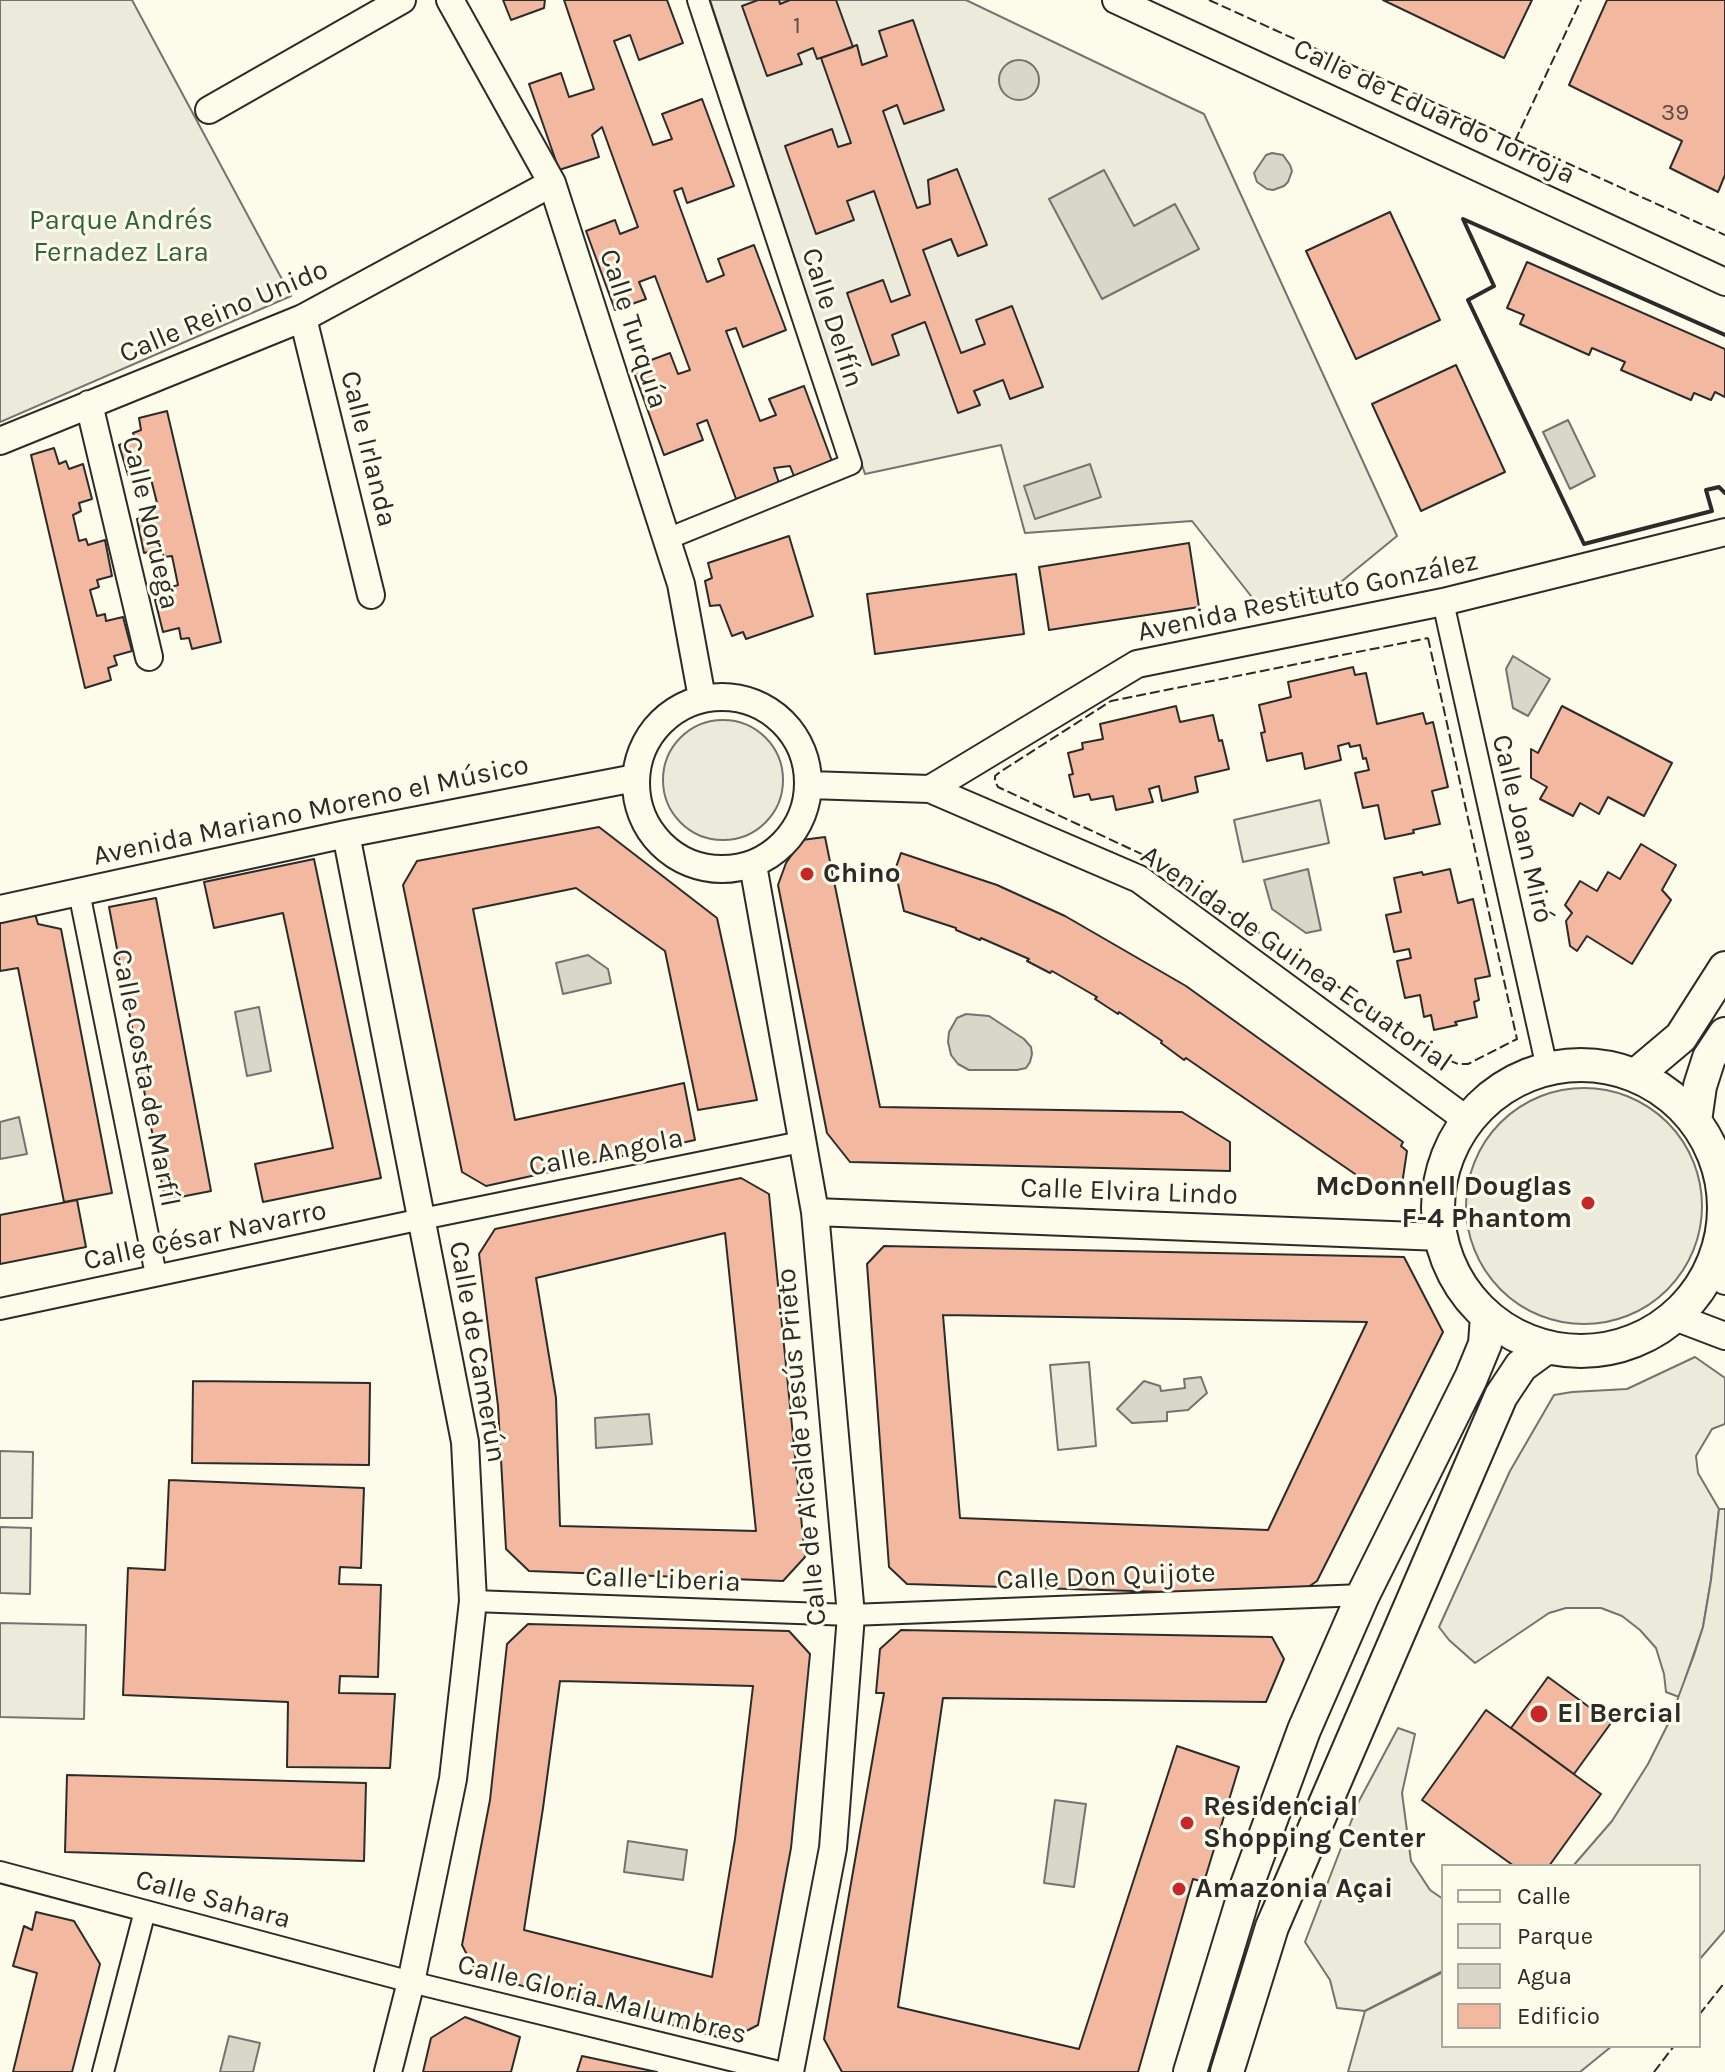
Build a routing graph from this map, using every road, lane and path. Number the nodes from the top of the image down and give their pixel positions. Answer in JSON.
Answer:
{"nodes":[{"id":1,"x":402,"y":0,"type":"edge"},
{"id":2,"x":450,"y":0,"type":"edge"},
{"id":3,"x":698,"y":0,"type":"edge"},
{"id":4,"x":1116,"y":0,"type":"edge"},
{"id":5,"x":209,"y":110,"type":"dead end"},
{"id":6,"x":552,"y":183,"type":"junction"},
{"id":7,"x":1725,"y":282,"type":"edge"},
{"id":8,"x":303,"y":318,"type":"junction"},
{"id":9,"x":89,"y":404,"type":"junction"},
{"id":10,"x":0,"y":441,"type":"edge"},
{"id":11,"x":1725,"y":532,"type":"edge"},
{"id":12,"x":667,"y":539,"type":"junction"},
{"id":13,"x":371,"y":595,"type":"dead end"},
{"id":14,"x":1443,"y":602,"type":"junction"},
{"id":15,"x":149,"y":657,"type":"dead end"},
{"id":16,"x":702,"y":698,"type":"junction"},
{"id":17,"x":635,"y":778,"type":"junction"},
{"id":18,"x":809,"y":785,"type":"junction"},
{"id":19,"x":930,"y":789,"type":"junction"},
{"id":20,"x":346,"y":834,"type":"junction"},
{"id":21,"x":753,"y":865,"type":"junction"},
{"id":22,"x":79,"y":892,"type":"junction"},
{"id":23,"x":0,"y":909,"type":"edge"},
{"id":24,"x":1725,"y":968,"type":"edge"},
{"id":25,"x":1725,"y":1034,"type":"edge"},
{"id":26,"x":1547,"y":1068,"type":"junction"},
{"id":27,"x":1636,"y":1075,"type":"junction"},
{"id":28,"x":1467,"y":1120,"type":"junction"},
{"id":29,"x":1695,"y":1121,"type":"junction"},
{"id":30,"x":801,"y":1142,"type":"junction"},
{"id":31,"x":815,"y":1212,"type":"junction"},
{"id":32,"x":422,"y":1219,"type":"junction"},
{"id":33,"x":1441,"y":1237,"type":"junction"},
{"id":34,"x":1718,"y":1274,"type":"edge"},
{"id":35,"x":156,"y":1275,"type":"junction"},
{"id":36,"x":0,"y":1309,"type":"edge"},
{"id":37,"x":1487,"y":1316,"type":"junction"},
{"id":38,"x":1675,"y":1317,"type":"junction"},
{"id":39,"x":1725,"y":1336,"type":"edge"},
{"id":40,"x":1547,"y":1347,"type":"junction"},
{"id":41,"x":1363,"y":1595,"type":"junction"},
{"id":42,"x":473,"y":1601,"type":"junction"},
{"id":43,"x":851,"y":1615,"type":"junction"},
{"id":44,"x":0,"y":1872,"type":"edge"},
{"id":45,"x":145,"y":1911,"type":"junction"},
{"id":46,"x":411,"y":1982,"type":"junction"},
{"id":47,"x":103,"y":2072,"type":"edge"},
{"id":48,"x":388,"y":2072,"type":"edge"},
{"id":49,"x":779,"y":2072,"type":"edge"},
{"id":50,"x":790,"y":2072,"type":"edge"},
{"id":51,"x":1190,"y":2072,"type":"edge"},
{"id":52,"x":1227,"y":2072,"type":"edge"}],
"edges":[{"from":1,"to":5,"type":"street"},
{"from":2,"to":6,"type":"street","name":"Calle Turquía"},
{"from":3,"to":12,"type":"street","name":"Calle Delfín"},
{"from":4,"to":7,"type":"street","name":"Calle de Eduardo Torroja"},
{"from":6,"to":8,"type":"street","name":"Calle Reino Unido"},
{"from":6,"to":12,"type":"street","name":"Calle Turquía"},
{"from":8,"to":9,"type":"street","name":"Calle Reino Unido"},
{"from":8,"to":13,"type":"street","name":"Calle Irlanda"},
{"from":9,"to":10,"type":"street","name":"Calle Reino Unido"},
{"from":9,"to":15,"type":"street","name":"Calle Noruega"},
{"from":11,"to":14,"type":"street","name":"Avenida Restituto González"},
{"from":12,"to":16,"type":"street","name":"Calle Turquía"},
{"from":14,"to":19,"type":"street","name":"Avenida Restituto González"},
{"from":14,"to":26,"type":"street","name":"Calle Joan Miró"},
{"from":16,"to":17,"type":"street"},
{"from":16,"to":18,"type":"street"},
{"from":17,"to":20,"type":"street","name":"Avenida Mariano Moreno el Músico"},
{"from":17,"to":21,"type":"street"},
{"from":18,"to":19,"type":"street","name":"Avenida de Guinea Ecuatorial"},
{"from":18,"to":21,"type":"street"},
{"from":19,"to":28,"type":"street","name":"Avenida de Guinea Ecuatorial"},
{"from":20,"to":22,"type":"street","name":"Avenida Mariano Moreno el Músico"},
{"from":20,"to":32,"type":"street","name":"Calle de Camerún"},
{"from":21,"to":30,"type":"street","name":"Calle de Alcalde Jesús Prieto"},
{"from":22,"to":23,"type":"street","name":"Avenida Mariano Moreno el Músico"},
{"from":22,"to":35,"type":"street","name":"Calle Costa de Marfíl"},
{"from":24,"to":27,"type":"street"},
{"from":25,"to":29,"type":"street"},
{"from":26,"to":27,"type":"street"},
{"from":26,"to":28,"type":"street"},
{"from":27,"to":29,"type":"street"},
{"from":28,"to":33,"type":"street"},
{"from":29,"to":34,"type":"street"},
{"from":30,"to":31,"type":"street","name":"Calle de Alcalde Jesús Prieto"},
{"from":30,"to":32,"type":"street","name":"Calle Angola"},
{"from":31,"to":33,"type":"street","name":"Calle Elvira Lindo"},
{"from":31,"to":43,"type":"street","name":"Calle de Alcalde Jesús Prieto"},
{"from":32,"to":35,"type":"street","name":"Calle César Navarro"},
{"from":32,"to":42,"type":"street","name":"Calle de Camerún"},
{"from":33,"to":37,"type":"street"},
{"from":34,"to":38,"type":"street"},
{"from":35,"to":36,"type":"street","name":"Calle César Navarro"},
{"from":37,"to":40,"type":"street"},
{"from":37,"to":41,"type":"street"},
{"from":38,"to":39,"type":"street"},
{"from":38,"to":40,"type":"street"},
{"from":40,"to":52,"type":"street"},
{"from":41,"to":43,"type":"street","name":"Calle Don Quijote"},
{"from":41,"to":51,"type":"street"},
{"from":42,"to":43,"type":"street","name":"Calle Liberia"},
{"from":42,"to":46,"type":"street","name":"Calle de Camerún"},
{"from":43,"to":50,"type":"street","name":"Calle de Alcalde Jesús Prieto"},
{"from":44,"to":45,"type":"street","name":"Calle Sahara"},
{"from":45,"to":46,"type":"street","name":"Calle Sahara"},
{"from":45,"to":47,"type":"street"},
{"from":46,"to":48,"type":"street","name":"Calle de Camerún"},
{"from":46,"to":49,"type":"street","name":"Calle Gloria Malumbres"}]}
